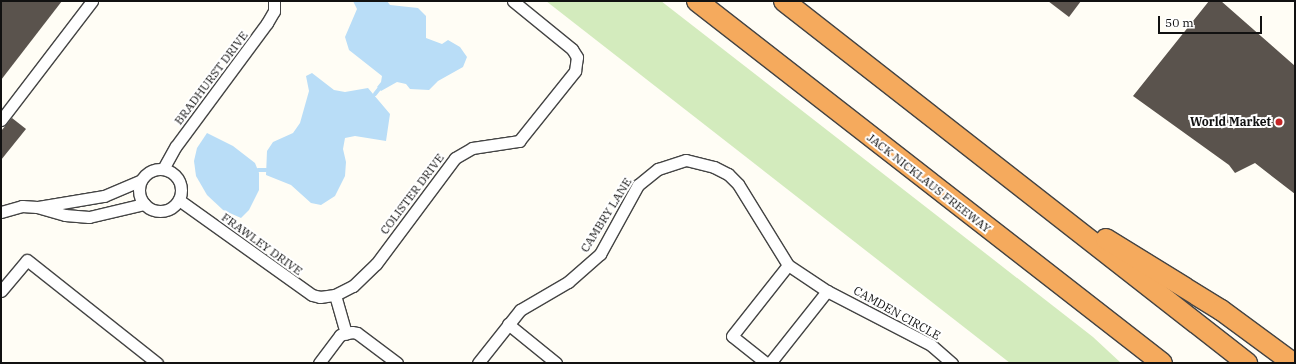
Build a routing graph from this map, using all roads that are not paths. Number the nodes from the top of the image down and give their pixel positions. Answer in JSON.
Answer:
{"nodes":[{"id":1,"x":92,"y":1,"type":"edge"},
{"id":2,"x":274,"y":1,"type":"edge"},
{"id":3,"x":513,"y":1,"type":"edge"},
{"id":4,"x":697,"y":1,"type":"edge"},
{"id":5,"x":784,"y":1,"type":"edge"},
{"id":6,"x":1,"y":120,"type":"edge"},
{"id":7,"x":163,"y":169,"type":"junction"},
{"id":8,"x":1012,"y":180,"type":"junction"},
{"id":9,"x":140,"y":181,"type":"junction"},
{"id":10,"x":179,"y":200,"type":"junction"},
{"id":11,"x":144,"y":204,"type":"junction"},
{"id":12,"x":37,"y":207,"type":"junction"},
{"id":13,"x":1,"y":212,"type":"edge"},
{"id":14,"x":788,"y":265,"type":"junction"},
{"id":15,"x":1,"y":291,"type":"edge"},
{"id":16,"x":827,"y":291,"type":"junction"},
{"id":17,"x":335,"y":295,"type":"junction"},
{"id":18,"x":508,"y":324,"type":"junction"},
{"id":19,"x":346,"y":333,"type":"junction"},
{"id":20,"x":157,"y":363,"type":"edge"},
{"id":21,"x":319,"y":363,"type":"edge"},
{"id":22,"x":397,"y":363,"type":"edge"},
{"id":23,"x":478,"y":363,"type":"edge"},
{"id":24,"x":556,"y":363,"type":"edge"},
{"id":25,"x":766,"y":363,"type":"edge"},
{"id":26,"x":770,"y":363,"type":"edge"},
{"id":27,"x":952,"y":363,"type":"edge"},
{"id":28,"x":1162,"y":363,"type":"edge"},
{"id":29,"x":1247,"y":363,"type":"edge"},
{"id":30,"x":1293,"y":363,"type":"edge"}],
"edges":[{"from":1,"to":6,"type":"street"},
{"from":2,"to":7,"type":"street","name":"BRADHURST DRIVE"},
{"from":3,"to":17,"type":"street","name":"COLISTER DRIVE"},
{"from":4,"to":28,"type":"highway","name":"JACK NICKLAUS FREEWAY"},
{"from":5,"to":8,"type":"highway"},
{"from":7,"to":9,"type":"street"},
{"from":7,"to":10,"type":"street"},
{"from":8,"to":29,"type":"highway"},
{"from":8,"to":30,"type":"highway"},
{"from":9,"to":11,"type":"street"},
{"from":9,"to":12,"type":"street"},
{"from":10,"to":11,"type":"street"},
{"from":10,"to":17,"type":"street","name":"FRAWLEY DRIVE"},
{"from":11,"to":12,"type":"street"},
{"from":12,"to":13,"type":"street"},
{"from":14,"to":16,"type":"street","name":"CAMBRY LANE"},
{"from":14,"to":18,"type":"street","name":"CAMBRY LANE"},
{"from":14,"to":25,"type":"street"},
{"from":15,"to":20,"type":"street"},
{"from":16,"to":26,"type":"street"},
{"from":16,"to":27,"type":"street","name":"CAMDEN CIRCLE"},
{"from":17,"to":19,"type":"street"},
{"from":18,"to":23,"type":"street","name":"CAMBRY LANE"},
{"from":18,"to":24,"type":"street"},
{"from":19,"to":21,"type":"street"},
{"from":19,"to":22,"type":"street"}]}
